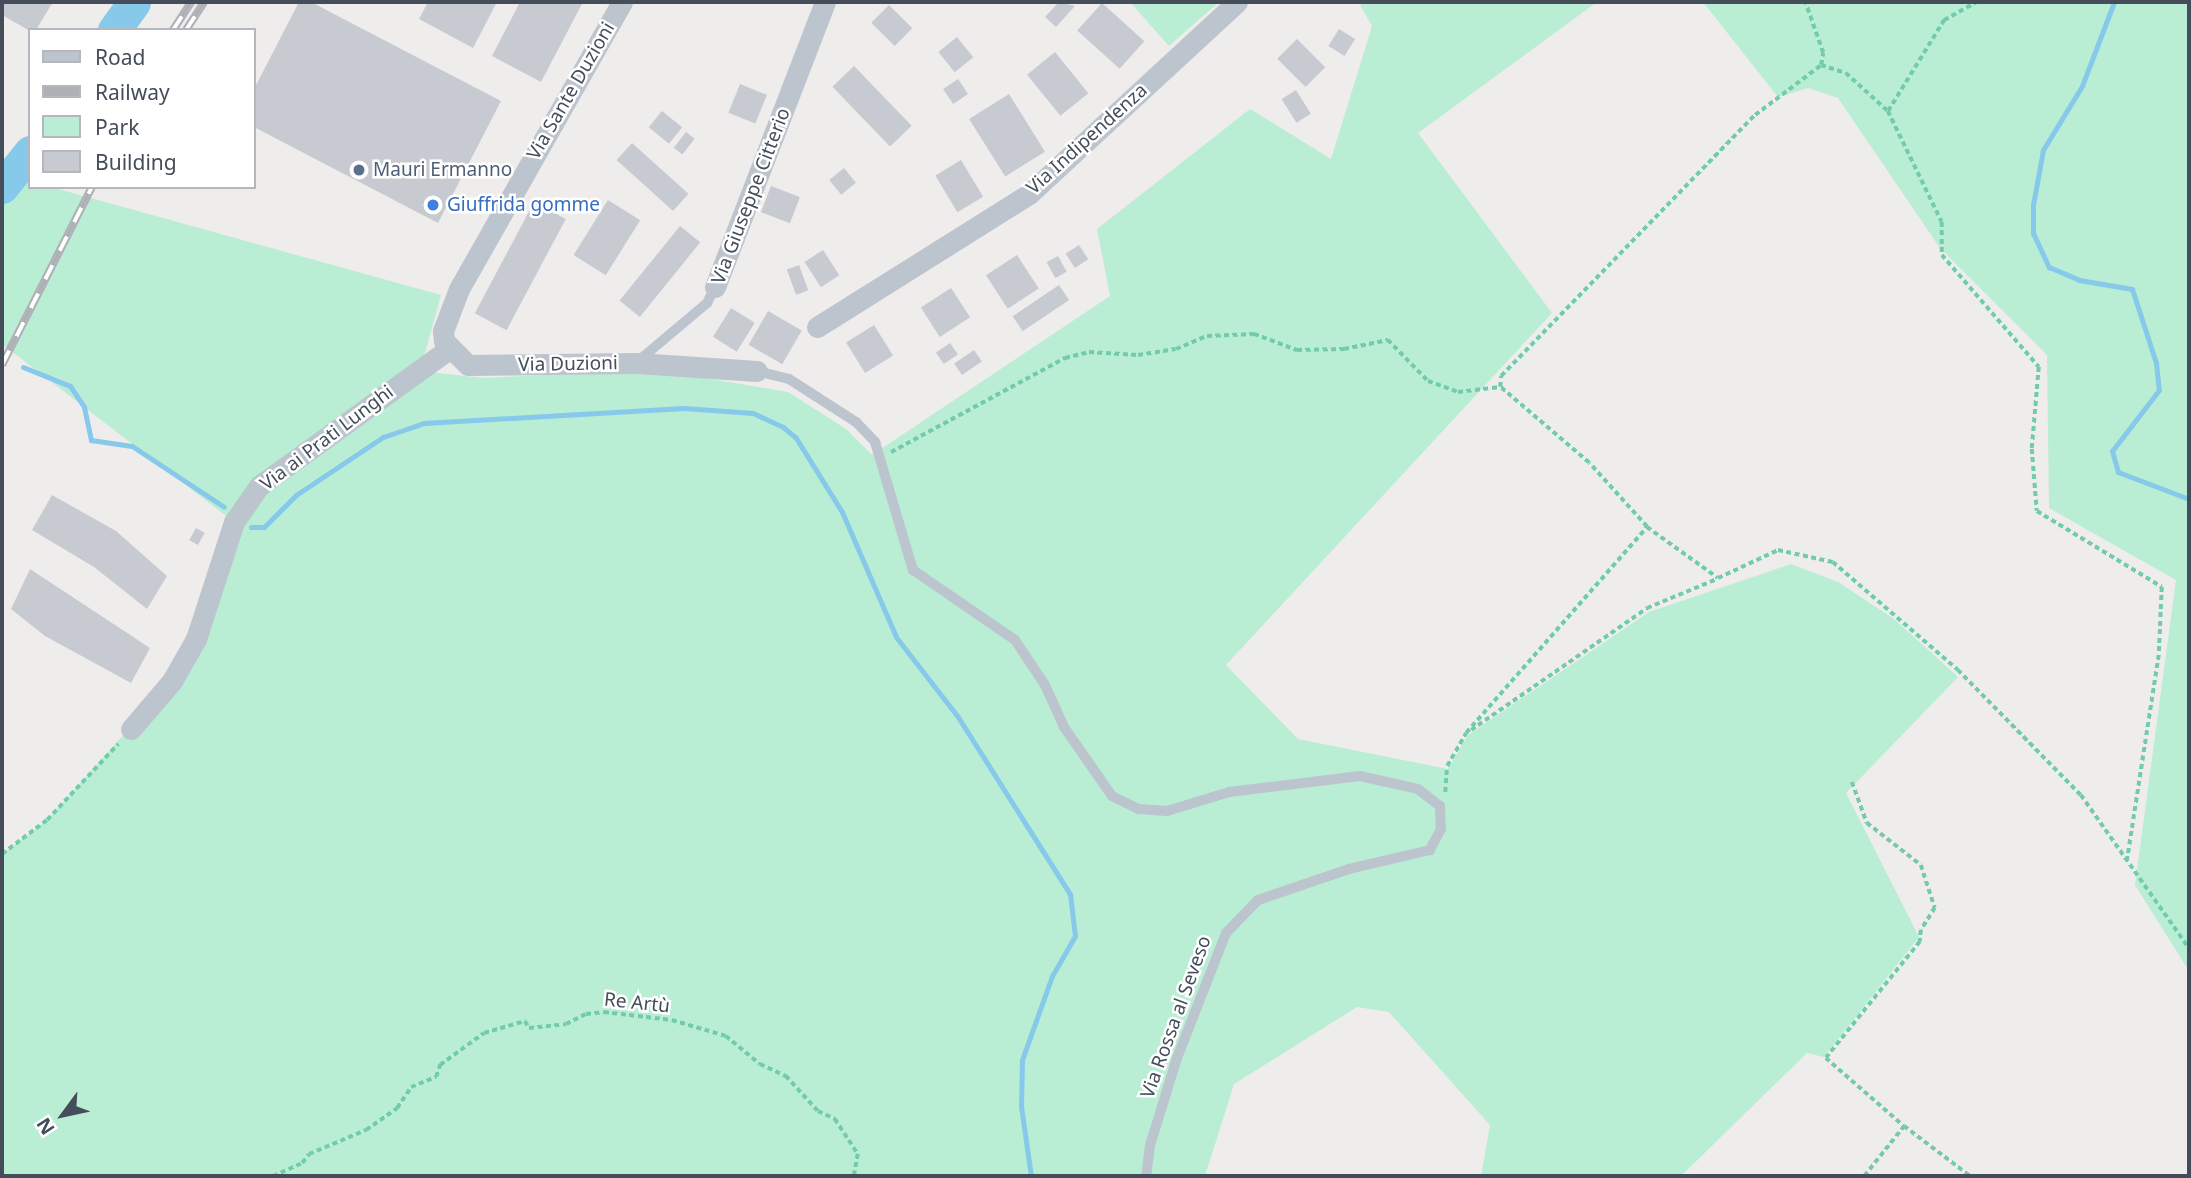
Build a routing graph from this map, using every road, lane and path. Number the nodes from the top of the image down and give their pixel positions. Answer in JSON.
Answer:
{"nodes":[{"id":1,"x":622,"y":2,"type":"edge"},
{"id":2,"x":825,"y":2,"type":"edge"},
{"id":3,"x":1237,"y":2,"type":"edge"},
{"id":4,"x":1805,"y":2,"type":"edge"},
{"id":5,"x":1977,"y":2,"type":"edge"},
{"id":6,"x":1821,"y":65,"type":"junction"},
{"id":7,"x":1888,"y":111,"type":"junction"},
{"id":8,"x":715,"y":287,"type":"joint"},
{"id":9,"x":817,"y":327,"type":"dead end"},
{"id":10,"x":449,"y":349,"type":"junction"},
{"id":11,"x":637,"y":363,"type":"junction"},
{"id":12,"x":757,"y":371,"type":"joint"},
{"id":13,"x":1500,"y":387,"type":"junction"},
{"id":14,"x":883,"y":457,"type":"junction"},
{"id":15,"x":1647,"y":527,"type":"junction"},
{"id":16,"x":1718,"y":579,"type":"junction"},
{"id":17,"x":131,"y":729,"type":"joint"},
{"id":18,"x":1466,"y":733,"type":"junction"},
{"id":19,"x":1852,"y":782,"type":"dead end"},
{"id":20,"x":1440,"y":806,"type":"junction"},
{"id":21,"x":2,"y":854,"type":"edge"},
{"id":22,"x":2127,"y":860,"type":"junction"},
{"id":23,"x":2189,"y":948,"type":"edge"},
{"id":24,"x":1903,"y":1126,"type":"junction"},
{"id":25,"x":273,"y":1176,"type":"edge"},
{"id":26,"x":854,"y":1176,"type":"edge"},
{"id":27,"x":1146,"y":1176,"type":"edge"},
{"id":28,"x":1864,"y":1176,"type":"edge"},
{"id":29,"x":1970,"y":1176,"type":"edge"}],
"edges":[{"from":1,"to":10,"type":"street","name":"Via Sante Duzioni"},
{"from":2,"to":8,"type":"street","name":"Via Giuseppe Citterio"},
{"from":3,"to":9,"type":"street","name":"Via Indipendenza"},
{"from":4,"to":6,"type":"path"},
{"from":5,"to":7,"type":"path"},
{"from":6,"to":7,"type":"path"},
{"from":6,"to":13,"type":"path"},
{"from":7,"to":22,"type":"path"},
{"from":8,"to":11,"type":"lane","name":"Via Giuseppe Citterio"},
{"from":10,"to":11,"type":"street","name":"Via Duzioni"},
{"from":10,"to":17,"type":"street","name":"Via ai Prati Lunghi"},
{"from":11,"to":12,"type":"street","name":"Via Duzioni"},
{"from":12,"to":14,"type":"lane"},
{"from":13,"to":14,"type":"path"},
{"from":13,"to":15,"type":"path"},
{"from":14,"to":20,"type":"lane"},
{"from":15,"to":16,"type":"path"},
{"from":15,"to":18,"type":"path"},
{"from":16,"to":18,"type":"path"},
{"from":16,"to":22,"type":"path"},
{"from":17,"to":21,"type":"path"},
{"from":18,"to":20,"type":"path"},
{"from":19,"to":24,"type":"path"},
{"from":20,"to":27,"type":"lane","name":"Via Rossa al Seveso"},
{"from":22,"to":23,"type":"path"},
{"from":24,"to":28,"type":"path"},
{"from":24,"to":29,"type":"path"},
{"from":25,"to":26,"type":"path","name":"Re Artù"}]}
